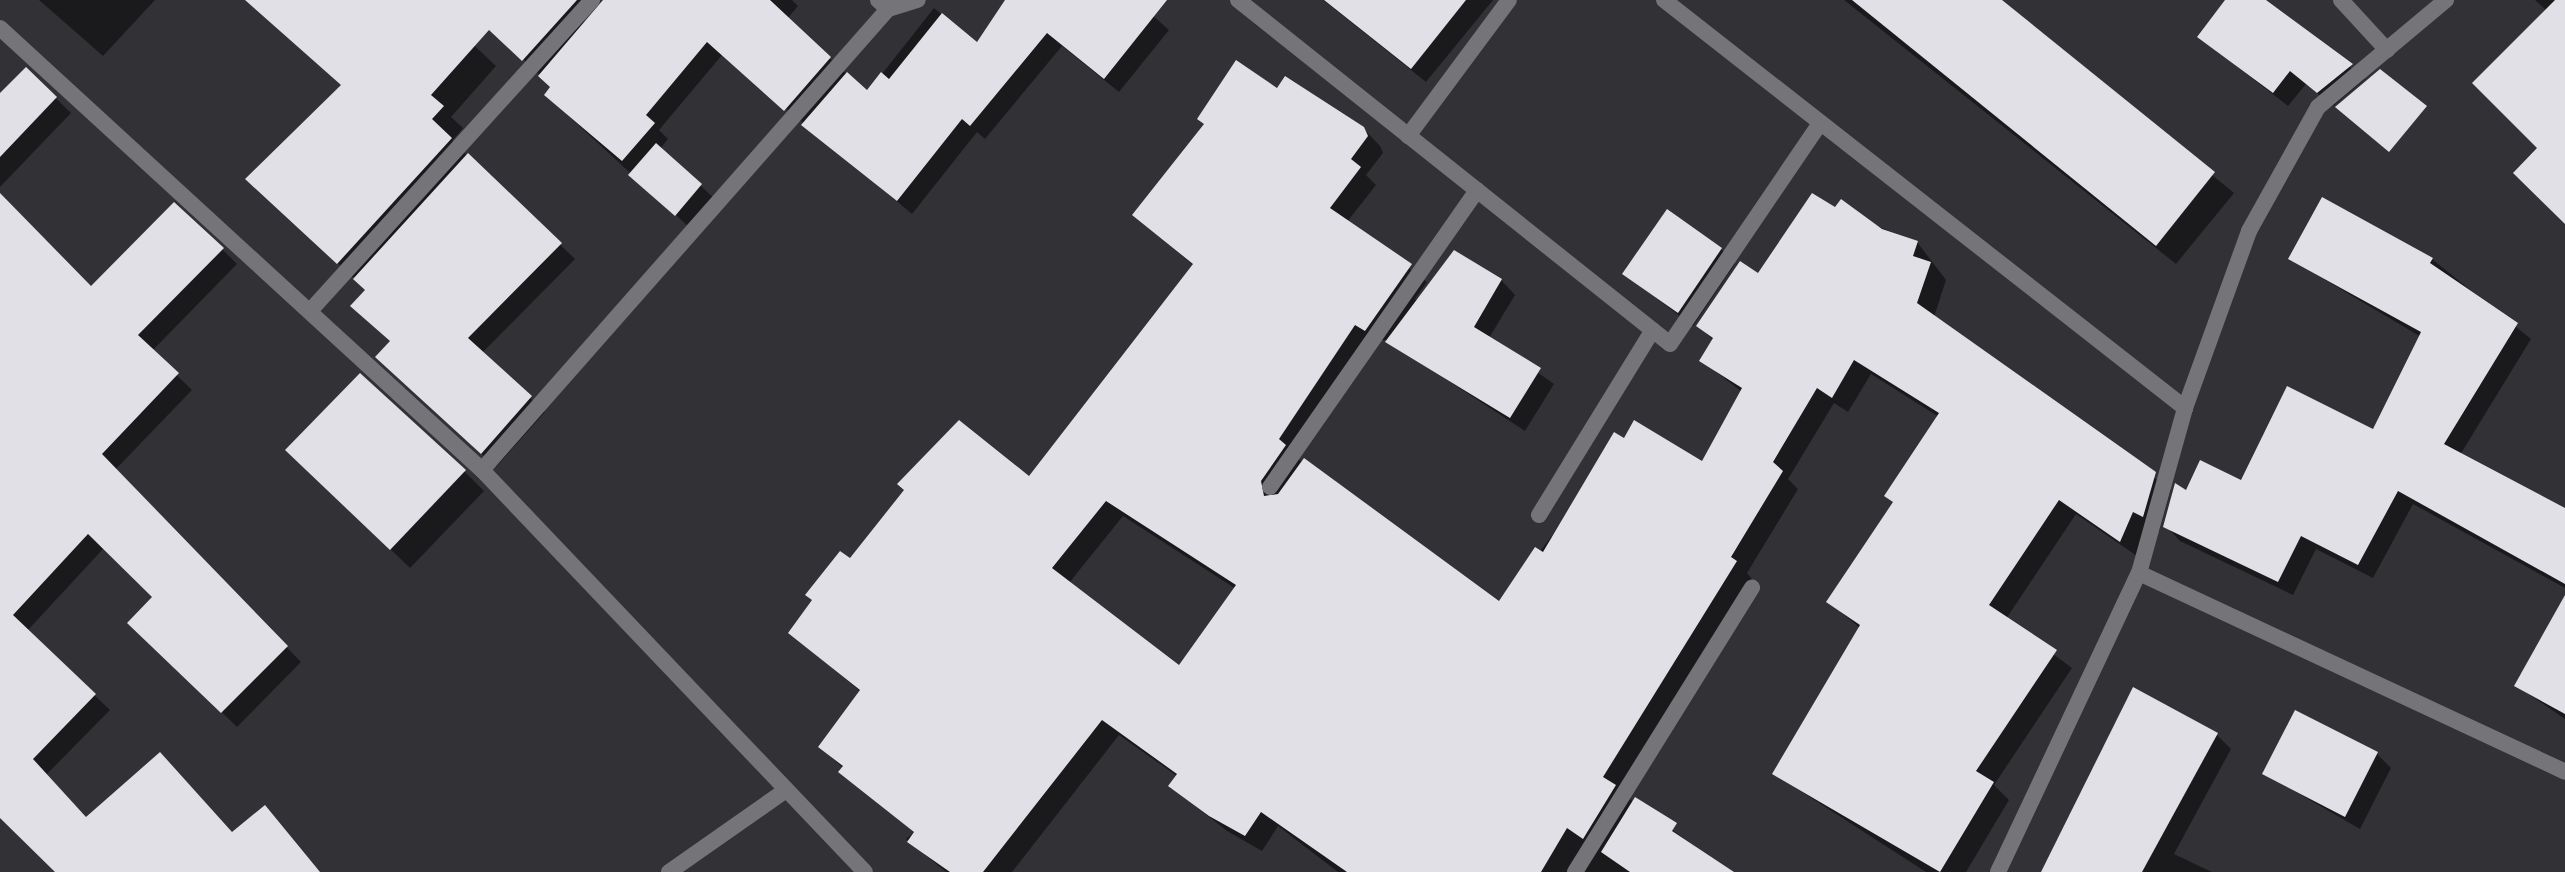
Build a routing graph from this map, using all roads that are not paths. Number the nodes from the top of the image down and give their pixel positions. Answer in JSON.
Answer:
{"nodes":[{"id":1,"x":592,"y":0,"type":"edge"},
{"id":2,"x":918,"y":0,"type":"edge"},
{"id":3,"x":1238,"y":0,"type":"edge"},
{"id":4,"x":1509,"y":0,"type":"edge"},
{"id":5,"x":1664,"y":0,"type":"edge"},
{"id":6,"x":2341,"y":0,"type":"edge"},
{"id":7,"x":2446,"y":0,"type":"edge"},
{"id":8,"x":883,"y":4,"type":"edge"},
{"id":9,"x":0,"y":28,"type":"edge"},
{"id":10,"x":2387,"y":50,"type":"junction"},
{"id":11,"x":1820,"y":123,"type":"junction"},
{"id":12,"x":1408,"y":136,"type":"junction"},
{"id":13,"x":1477,"y":190,"type":"junction"},
{"id":14,"x":310,"y":311,"type":"junction"},
{"id":15,"x":1653,"y":330,"type":"junction"},
{"id":16,"x":2185,"y":408,"type":"junction"},
{"id":17,"x":482,"y":470,"type":"junction"},
{"id":18,"x":1270,"y":487,"type":"dead end"},
{"id":19,"x":1539,"y":515,"type":"dead end"},
{"id":20,"x":2139,"y":573,"type":"junction"},
{"id":21,"x":1752,"y":588,"type":"dead end"},
{"id":22,"x":2565,"y":772,"type":"edge"},
{"id":23,"x":786,"y":790,"type":"junction"},
{"id":24,"x":669,"y":872,"type":"edge"},
{"id":25,"x":865,"y":872,"type":"edge"},
{"id":26,"x":1575,"y":872,"type":"edge"},
{"id":27,"x":1998,"y":872,"type":"edge"}],
"edges":[{"from":1,"to":14,"type":"street"},
{"from":2,"to":8,"type":"street"},
{"from":3,"to":12,"type":"street"},
{"from":4,"to":12,"type":"street"},
{"from":5,"to":11,"type":"street"},
{"from":6,"to":10,"type":"street"},
{"from":7,"to":10,"type":"street"},
{"from":8,"to":17,"type":"street"},
{"from":9,"to":14,"type":"street"},
{"from":10,"to":16,"type":"street"},
{"from":11,"to":15,"type":"street"},
{"from":11,"to":16,"type":"street"},
{"from":12,"to":13,"type":"street"},
{"from":13,"to":15,"type":"street"},
{"from":13,"to":18,"type":"street"},
{"from":14,"to":17,"type":"street"},
{"from":15,"to":19,"type":"street"},
{"from":16,"to":20,"type":"street"},
{"from":17,"to":23,"type":"street"},
{"from":20,"to":22,"type":"street"},
{"from":20,"to":27,"type":"street"},
{"from":21,"to":26,"type":"street"},
{"from":23,"to":24,"type":"street"},
{"from":23,"to":25,"type":"street"}]}
